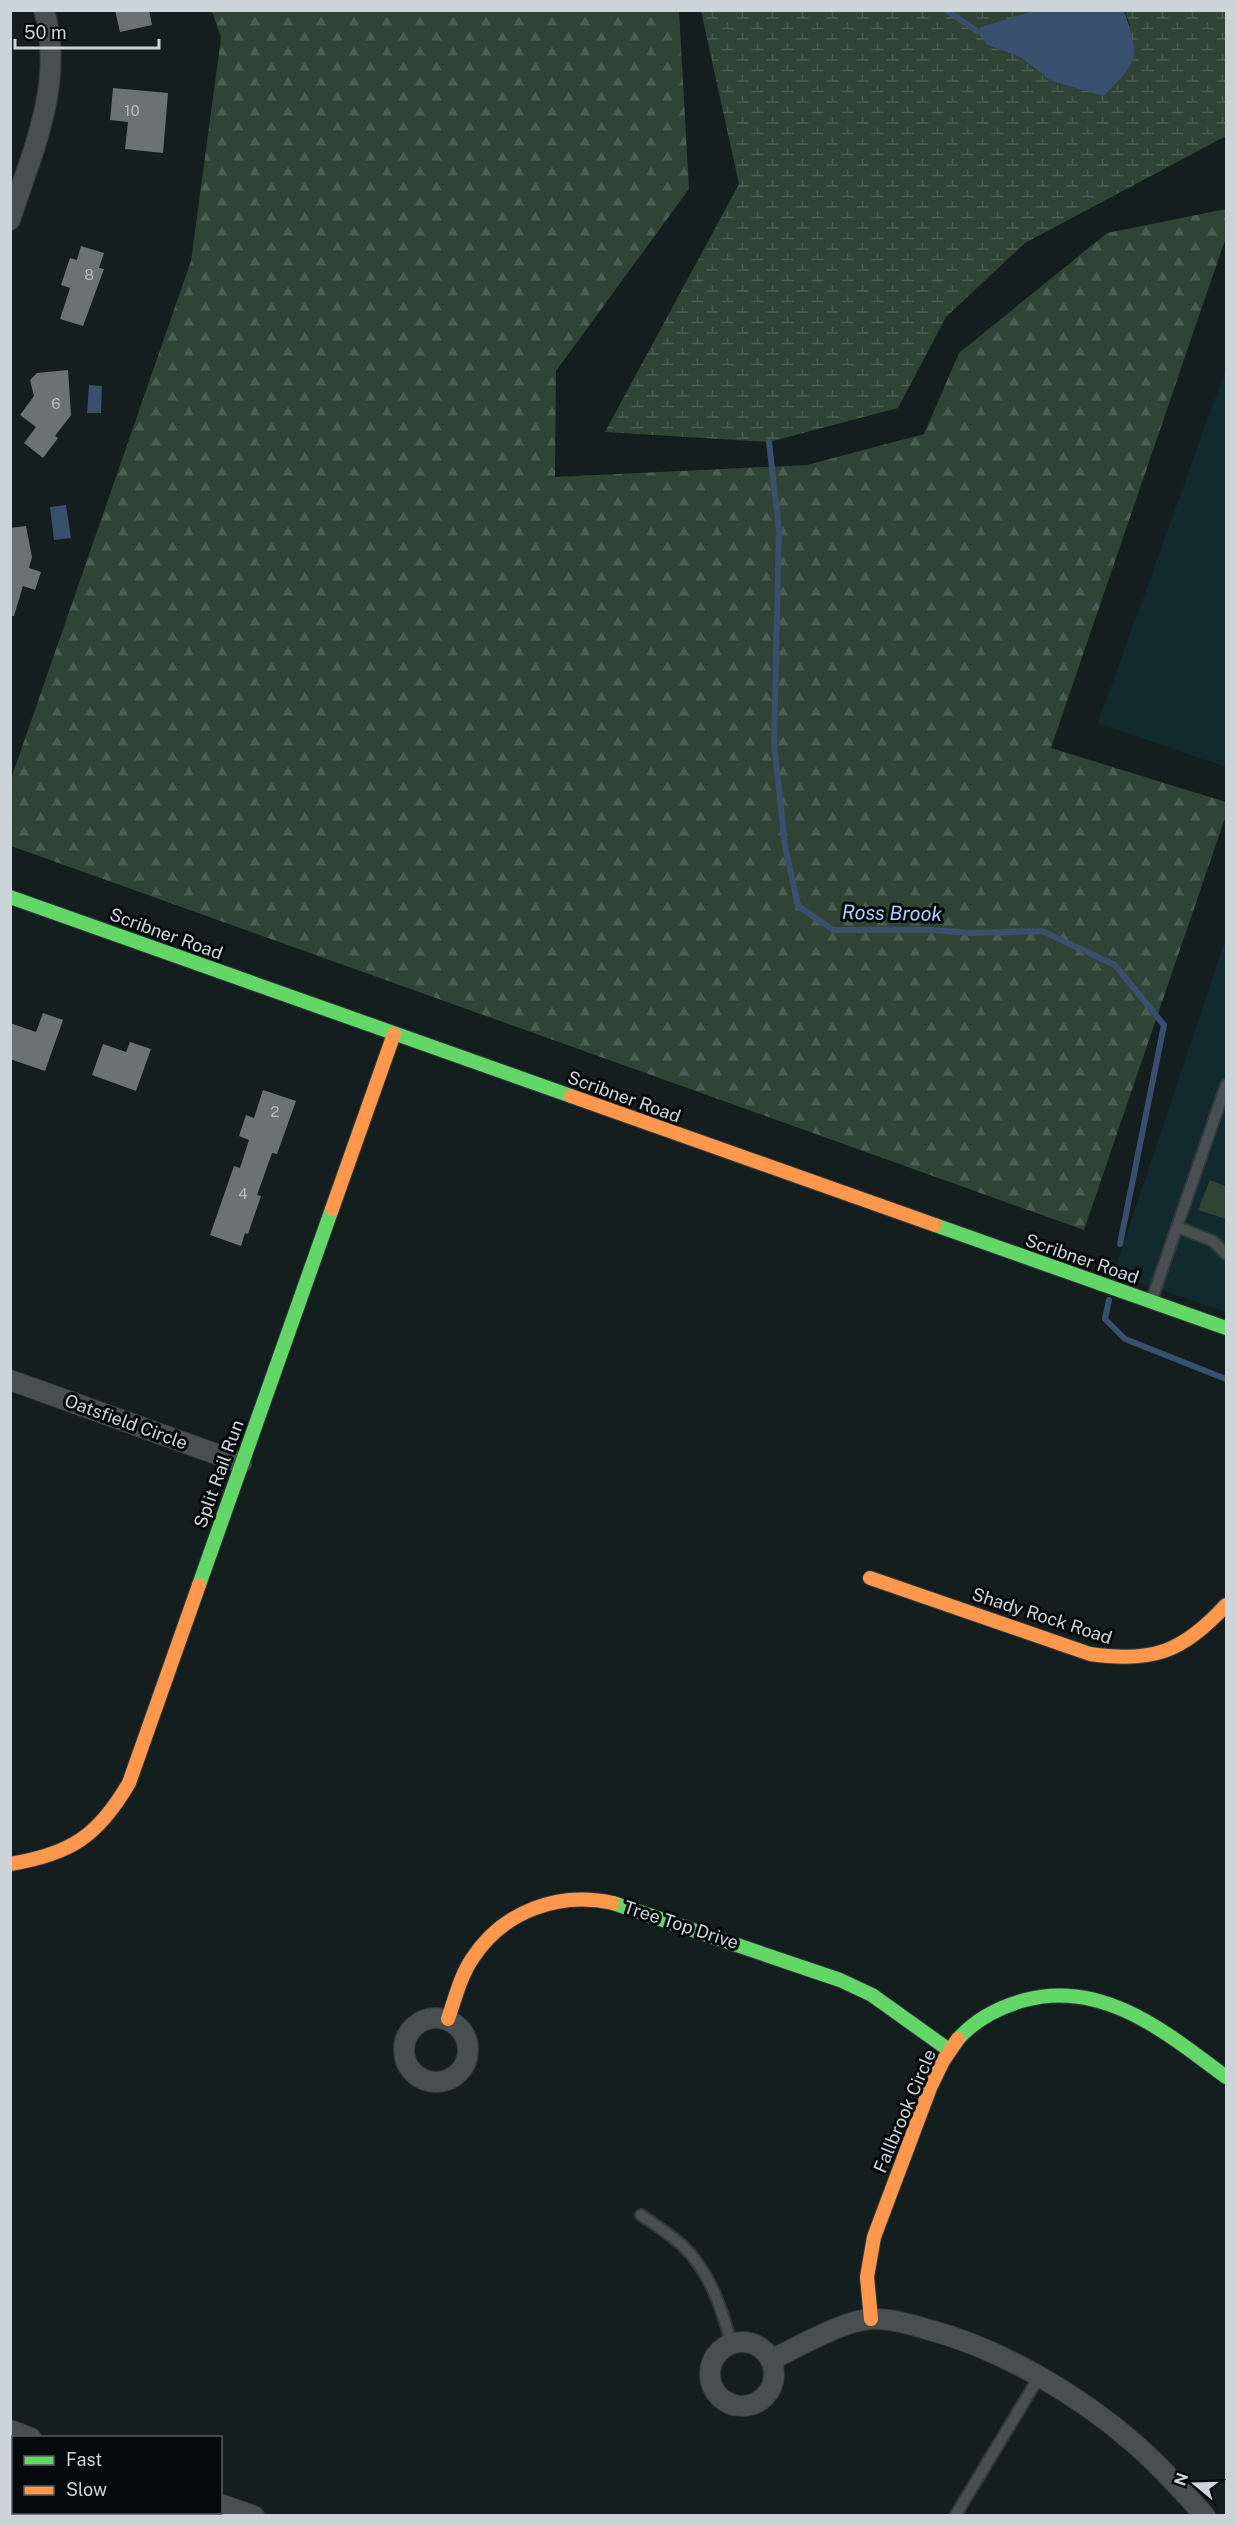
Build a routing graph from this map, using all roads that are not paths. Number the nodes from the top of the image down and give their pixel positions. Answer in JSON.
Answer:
{"nodes":[{"id":1,"x":44,"y":10,"type":"edge"},
{"id":2,"x":10,"y":220,"type":"edge"},
{"id":3,"x":10,"y":897,"type":"edge"},
{"id":4,"x":394,"y":1034,"type":"junction"},
{"id":5,"x":1227,"y":1085,"type":"edge"},
{"id":6,"x":1177,"y":1227,"type":"junction"},
{"id":7,"x":1227,"y":1254,"type":"edge"},
{"id":8,"x":1151,"y":1302,"type":"junction"},
{"id":9,"x":1227,"y":1329,"type":"edge"},
{"id":10,"x":10,"y":1380,"type":"edge"},
{"id":11,"x":241,"y":1463,"type":"junction"},
{"id":12,"x":870,"y":1578,"type":"dead end"},
{"id":13,"x":1227,"y":1605,"type":"edge"},
{"id":14,"x":10,"y":1864,"type":"edge"},
{"id":15,"x":448,"y":2019,"type":"dead end"},
{"id":16,"x":949,"y":2050,"type":"junction"},
{"id":17,"x":1227,"y":2077,"type":"edge"},
{"id":18,"x":642,"y":2215,"type":"dead end"},
{"id":19,"x":871,"y":2319,"type":"junction"},
{"id":20,"x":731,"y":2343,"type":"junction"},
{"id":21,"x":771,"y":2360,"type":"junction"},
{"id":22,"x":1039,"y":2377,"type":"junction"},
{"id":23,"x":10,"y":2430,"type":"edge"},
{"id":24,"x":26,"y":2436,"type":"edge"},
{"id":25,"x":222,"y":2505,"type":"edge"},
{"id":26,"x":254,"y":2516,"type":"edge"},
{"id":27,"x":955,"y":2516,"type":"edge"},
{"id":28,"x":1205,"y":2516,"type":"edge"}],
"edges":[{"from":1,"to":2,"type":"street"},
{"from":3,"to":4,"type":"street","name":"Scribner Road"},
{"from":4,"to":8,"type":"street","name":"Scribner Road"},
{"from":4,"to":11,"type":"street","name":"Split Rail Run"},
{"from":5,"to":6,"type":"lane"},
{"from":6,"to":7,"type":"lane"},
{"from":6,"to":8,"type":"lane"},
{"from":8,"to":9,"type":"street","name":"Scribner Road"},
{"from":10,"to":11,"type":"street","name":"Oatsfield Circle"},
{"from":11,"to":14,"type":"street","name":"Split Rail Run"},
{"from":12,"to":13,"type":"street","name":"Shady Rock Road"},
{"from":15,"to":16,"type":"street","name":"Tree Top Drive"},
{"from":16,"to":17,"type":"street","name":"Fallbrook Circle"},
{"from":16,"to":19,"type":"street","name":"Fallbrook Circle"},
{"from":18,"to":20,"type":"lane"},
{"from":19,"to":21,"type":"street"},
{"from":19,"to":22,"type":"street"},
{"from":20,"to":21,"type":"street"},
{"from":20,"to":21,"type":"street"},
{"from":22,"to":27,"type":"lane"},
{"from":22,"to":28,"type":"street"},
{"from":23,"to":24,"type":"street"},
{"from":25,"to":26,"type":"street"}]}
